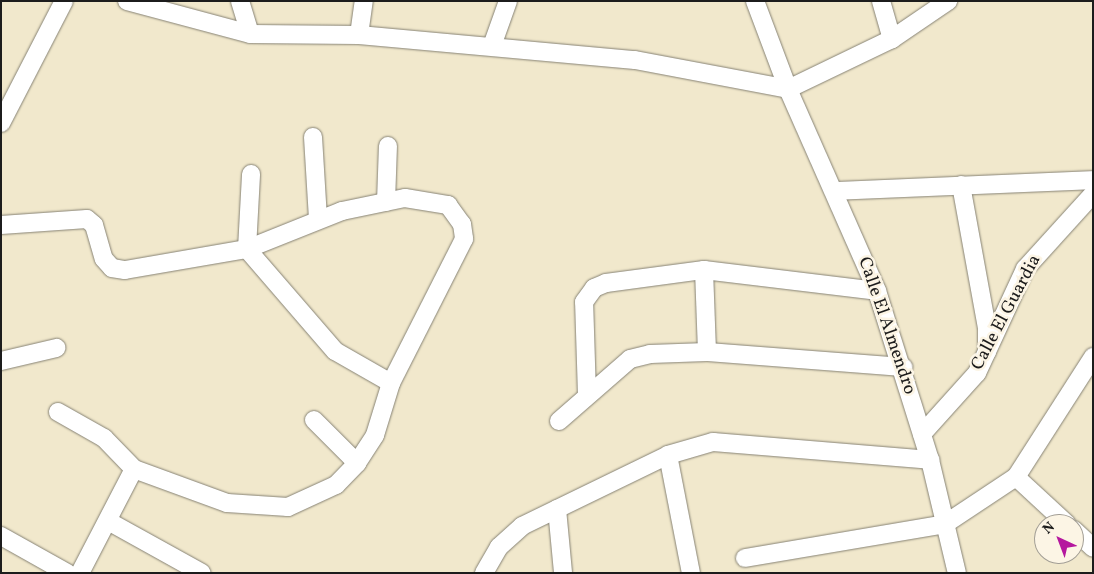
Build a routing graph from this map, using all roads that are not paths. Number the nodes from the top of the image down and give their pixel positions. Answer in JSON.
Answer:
{"nodes":[{"id":1,"x":64,"y":1,"type":"edge"},
{"id":2,"x":127,"y":1,"type":"edge"},
{"id":3,"x":240,"y":1,"type":"edge"},
{"id":4,"x":364,"y":1,"type":"edge"},
{"id":5,"x":508,"y":1,"type":"edge"},
{"id":6,"x":755,"y":1,"type":"edge"},
{"id":7,"x":881,"y":1,"type":"edge"},
{"id":8,"x":948,"y":1,"type":"edge"},
{"id":9,"x":250,"y":34,"type":"junction"},
{"id":10,"x":359,"y":35,"type":"junction"},
{"id":11,"x":892,"y":39,"type":"junction"},
{"id":12,"x":492,"y":46,"type":"junction"},
{"id":13,"x":788,"y":89,"type":"junction"},
{"id":14,"x":1,"y":123,"type":"edge"},
{"id":15,"x":313,"y":137,"type":"dead end"},
{"id":16,"x":388,"y":146,"type":"dead end"},
{"id":17,"x":250,"y":174,"type":"dead end"},
{"id":18,"x":1093,"y":180,"type":"edge"},
{"id":19,"x":961,"y":185,"type":"junction"},
{"id":20,"x":835,"y":192,"type":"junction"},
{"id":21,"x":1093,"y":194,"type":"edge"},
{"id":22,"x":386,"y":202,"type":"junction"},
{"id":23,"x":318,"y":219,"type":"junction"},
{"id":24,"x":1,"y":225,"type":"edge"},
{"id":25,"x":247,"y":249,"type":"junction"},
{"id":26,"x":704,"y":270,"type":"junction"},
{"id":27,"x":877,"y":291,"type":"junction"},
{"id":28,"x":56,"y":348,"type":"dead end"},
{"id":29,"x":707,"y":352,"type":"junction"},
{"id":30,"x":987,"y":355,"type":"junction"},
{"id":31,"x":1093,"y":357,"type":"edge"},
{"id":32,"x":1,"y":360,"type":"edge"},
{"id":33,"x":903,"y":367,"type":"junction"},
{"id":34,"x":391,"y":384,"type":"junction"},
{"id":35,"x":587,"y":395,"type":"junction"},
{"id":36,"x":58,"y":412,"type":"dead end"},
{"id":37,"x":314,"y":420,"type":"dead end"},
{"id":38,"x":559,"y":421,"type":"dead end"},
{"id":39,"x":922,"y":434,"type":"junction"},
{"id":40,"x":668,"y":455,"type":"junction"},
{"id":41,"x":930,"y":460,"type":"junction"},
{"id":42,"x":357,"y":463,"type":"junction"},
{"id":43,"x":134,"y":470,"type":"junction"},
{"id":44,"x":1016,"y":478,"type":"junction"},
{"id":45,"x":557,"y":509,"type":"junction"},
{"id":46,"x":1056,"y":514,"type":"edge"},
{"id":47,"x":108,"y":521,"type":"junction"},
{"id":48,"x":945,"y":524,"type":"junction"},
{"id":49,"x":1,"y":536,"type":"edge"},
{"id":50,"x":745,"y":558,"type":"dead end"},
{"id":51,"x":67,"y":573,"type":"edge"},
{"id":52,"x":80,"y":573,"type":"edge"},
{"id":53,"x":202,"y":573,"type":"edge"},
{"id":54,"x":484,"y":573,"type":"edge"},
{"id":55,"x":563,"y":573,"type":"edge"},
{"id":56,"x":691,"y":573,"type":"edge"},
{"id":57,"x":957,"y":573,"type":"edge"}],
"edges":[{"from":1,"to":14,"type":"street"},
{"from":2,"to":9,"type":"street"},
{"from":3,"to":9,"type":"street"},
{"from":4,"to":10,"type":"street"},
{"from":5,"to":12,"type":"street"},
{"from":6,"to":13,"type":"street"},
{"from":7,"to":11,"type":"street"},
{"from":8,"to":11,"type":"street"},
{"from":9,"to":10,"type":"street"},
{"from":10,"to":12,"type":"street"},
{"from":11,"to":13,"type":"street"},
{"from":12,"to":13,"type":"street"},
{"from":13,"to":20,"type":"street","name":"Calle El Almendro"},
{"from":15,"to":23,"type":"street"},
{"from":16,"to":22,"type":"street"},
{"from":17,"to":25,"type":"street"},
{"from":18,"to":19,"type":"street"},
{"from":19,"to":20,"type":"street"},
{"from":19,"to":30,"type":"street"},
{"from":20,"to":27,"type":"street","name":"Calle El Almendro"},
{"from":21,"to":30,"type":"street","name":"Calle El Guardia"},
{"from":22,"to":23,"type":"street"},
{"from":22,"to":34,"type":"street"},
{"from":23,"to":25,"type":"street"},
{"from":24,"to":25,"type":"street"},
{"from":25,"to":34,"type":"street"},
{"from":26,"to":27,"type":"street"},
{"from":26,"to":29,"type":"street"},
{"from":26,"to":35,"type":"street"},
{"from":27,"to":33,"type":"street","name":"Calle El Almendro"},
{"from":28,"to":32,"type":"street"},
{"from":29,"to":33,"type":"street"},
{"from":29,"to":35,"type":"street"},
{"from":30,"to":39,"type":"street","name":"Calle El Guardia"},
{"from":31,"to":44,"type":"street"},
{"from":33,"to":39,"type":"street","name":"Calle El Almendro"},
{"from":34,"to":42,"type":"street"},
{"from":35,"to":38,"type":"street"},
{"from":36,"to":43,"type":"street"},
{"from":37,"to":42,"type":"street"},
{"from":39,"to":41,"type":"street","name":"Calle El Almendro"},
{"from":40,"to":41,"type":"street"},
{"from":40,"to":45,"type":"street"},
{"from":40,"to":56,"type":"street"},
{"from":41,"to":48,"type":"street","name":"Calle El Almendro"},
{"from":42,"to":43,"type":"street"},
{"from":43,"to":47,"type":"street"},
{"from":44,"to":46,"type":"street"},
{"from":44,"to":48,"type":"street"},
{"from":45,"to":54,"type":"street"},
{"from":45,"to":55,"type":"street"},
{"from":47,"to":52,"type":"street"},
{"from":47,"to":53,"type":"street"},
{"from":48,"to":50,"type":"street"},
{"from":48,"to":57,"type":"street","name":"Calle El Almendro"},
{"from":49,"to":51,"type":"street"}]}
